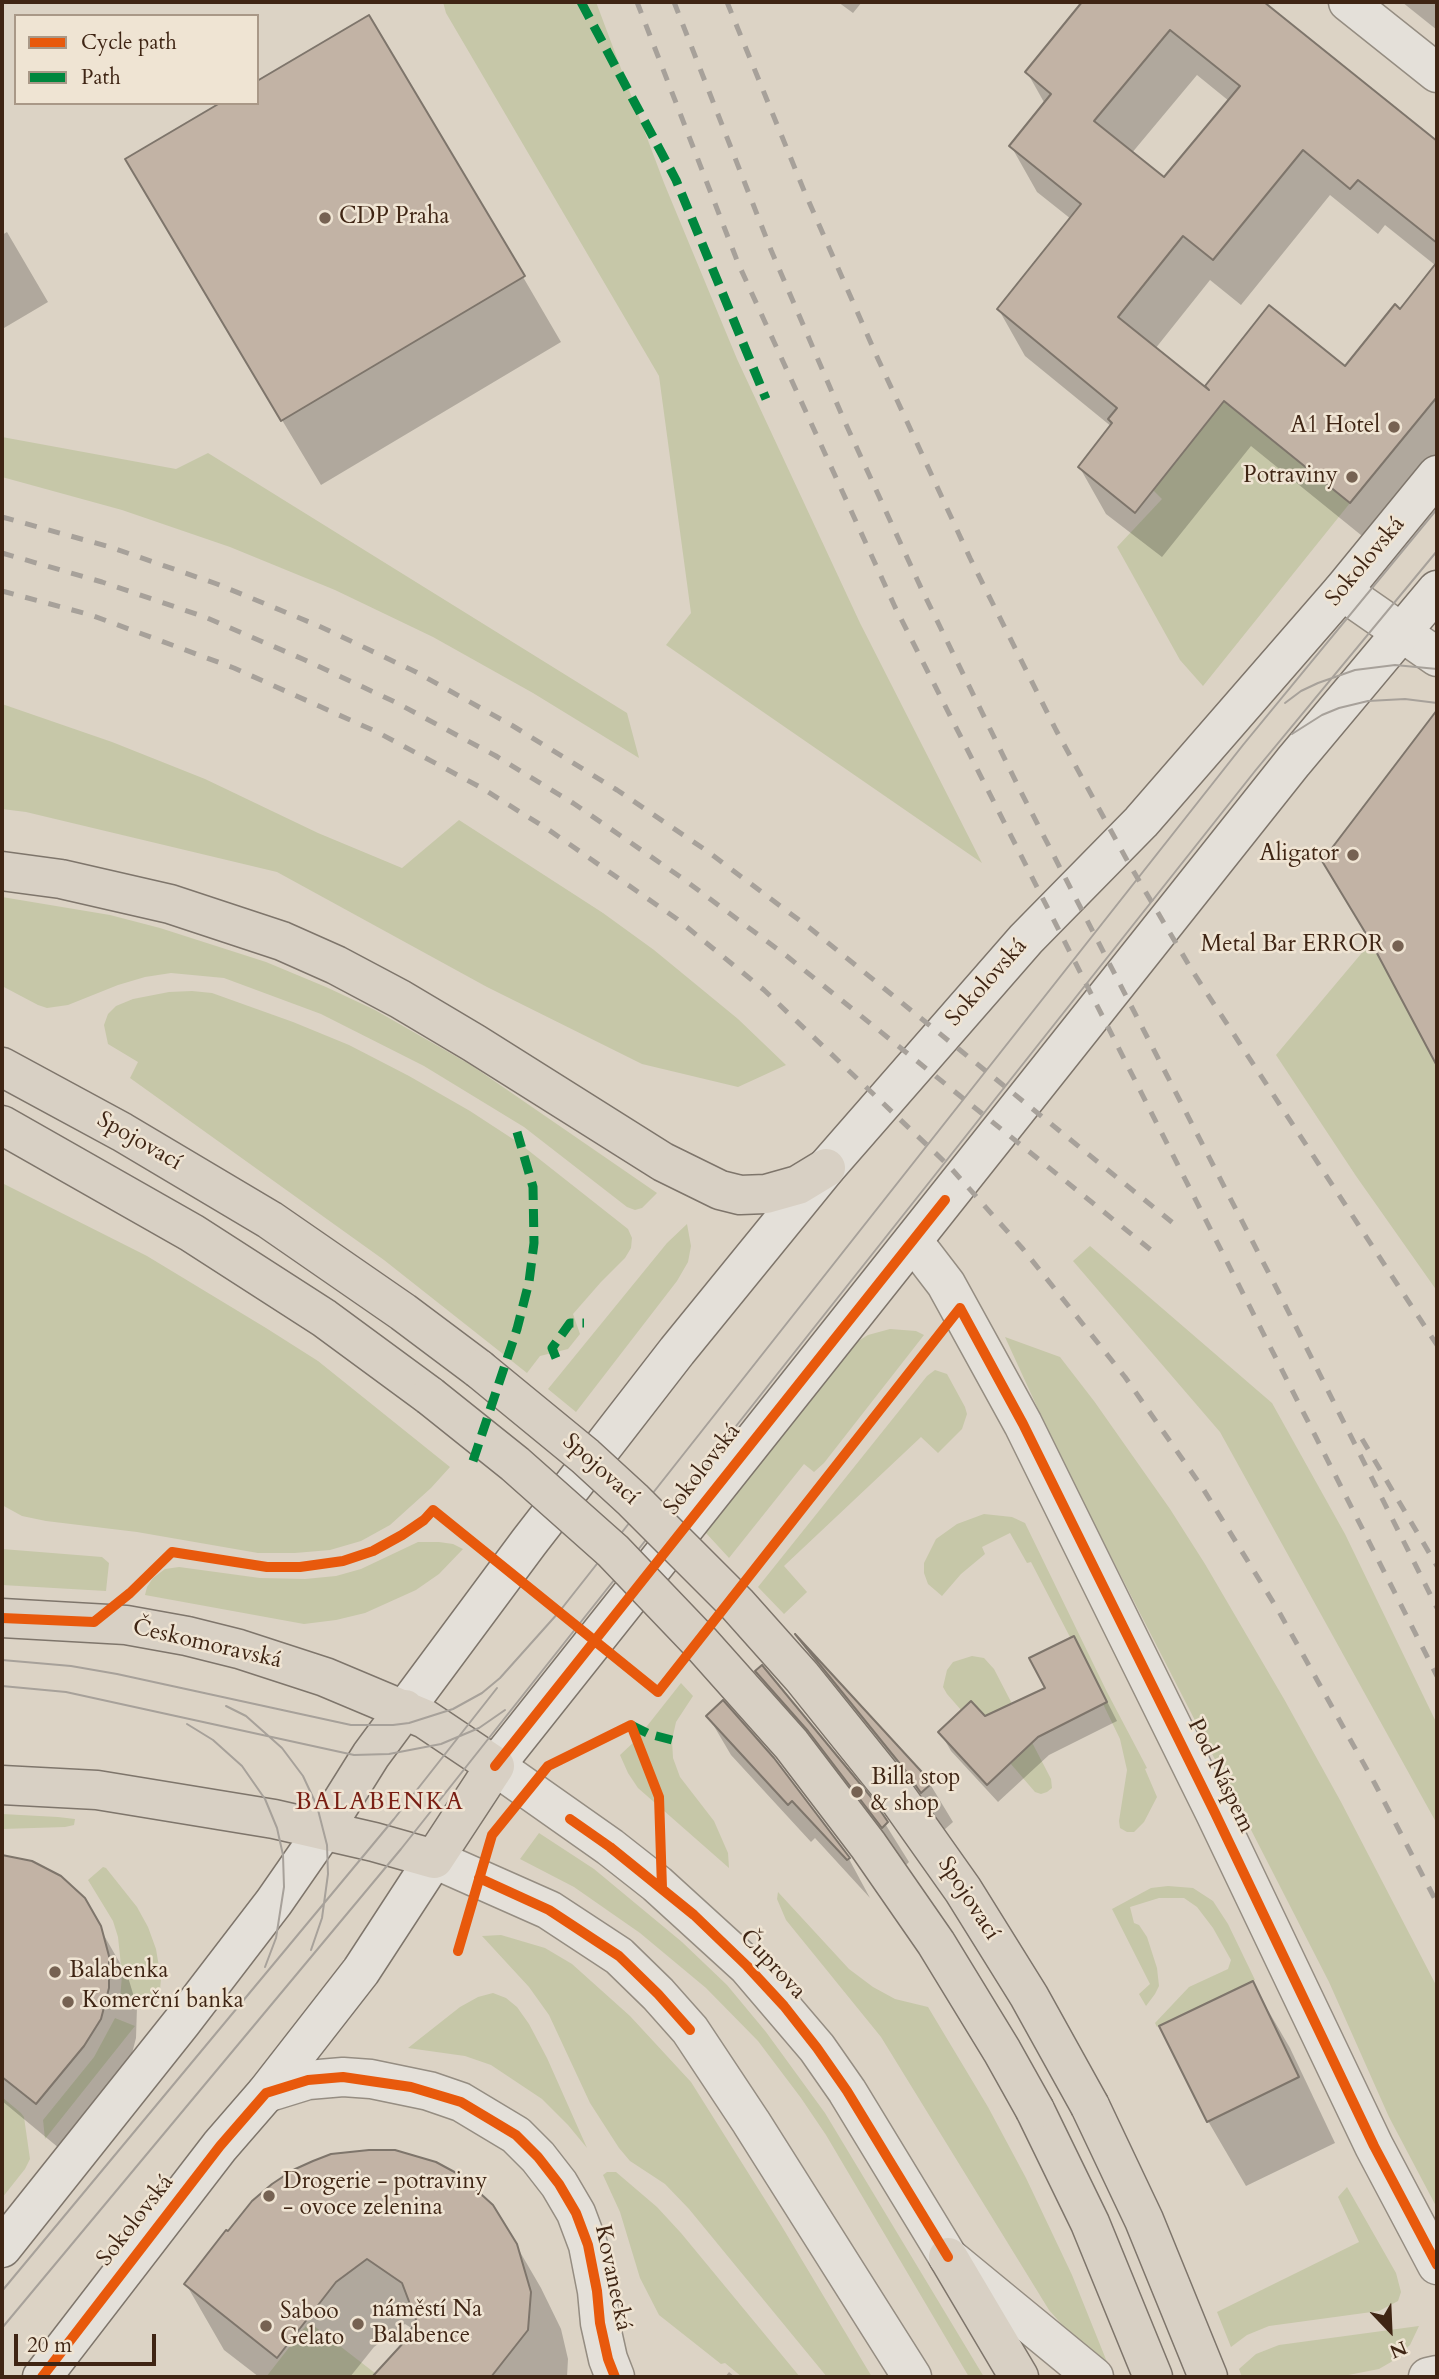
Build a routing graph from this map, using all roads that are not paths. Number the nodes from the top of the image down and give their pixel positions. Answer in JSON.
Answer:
{"nodes":[{"id":1,"x":1348,"y":2,"type":"edge"},
{"id":2,"x":1437,"y":73,"type":"edge"},
{"id":3,"x":1437,"y":475,"type":"edge"},
{"id":4,"x":1437,"y":590,"type":"edge"},
{"id":5,"x":1342,"y":591,"type":"junction"},
{"id":6,"x":1402,"y":632,"type":"junction"},
{"id":7,"x":1437,"y":657,"type":"edge"},
{"id":8,"x":2,"y":871,"type":"edge"},
{"id":9,"x":2,"y":1067,"type":"edge"},
{"id":10,"x":2,"y":1125,"type":"edge"},
{"id":11,"x":826,"y":1168,"type":"junction"},
{"id":12,"x":913,"y":1241,"type":"junction"},
{"id":13,"x":2,"y":1618,"type":"edge"},
{"id":14,"x":405,"y":1709,"type":"junction"},
{"id":15,"x":495,"y":1766,"type":"junction"},
{"id":16,"x":2,"y":1785,"type":"edge"},
{"id":17,"x":324,"y":1830,"type":"junction"},
{"id":18,"x":433,"y":1859,"type":"junction"},
{"id":19,"x":266,"y":2093,"type":"junction"},
{"id":20,"x":2,"y":2248,"type":"edge"},
{"id":21,"x":948,"y":2257,"type":"junction"},
{"id":22,"x":1437,"y":2265,"type":"edge"},
{"id":23,"x":1437,"y":2375,"type":"edge"},
{"id":24,"x":42,"y":2377,"type":"edge"},
{"id":25,"x":615,"y":2377,"type":"edge"},
{"id":26,"x":912,"y":2377,"type":"edge"},
{"id":27,"x":1019,"y":2377,"type":"edge"},
{"id":28,"x":1094,"y":2377,"type":"edge"},
{"id":29,"x":1153,"y":2377,"type":"edge"},
{"id":30,"x":1208,"y":2377,"type":"edge"},
{"id":31,"x":1428,"y":2377,"type":"edge"}],
"edges":[{"from":1,"to":2,"type":"main road"},
{"from":3,"to":5,"type":"main road","name":"Sokolovská"},
{"from":4,"to":6,"type":"main road","name":"Sokolovská"},
{"from":5,"to":6,"type":"main road"},
{"from":5,"to":11,"type":"main road","name":"Sokolovská"},
{"from":6,"to":7,"type":"main road"},
{"from":6,"to":12,"type":"main road","name":"Sokolovská"},
{"from":8,"to":11,"type":"main road"},
{"from":9,"to":30,"type":"main road","name":"Spojovací","bridge":true},
{"from":10,"to":29,"type":"main road","bridge":true},
{"from":11,"to":14,"type":"main road","name":"Sokolovská"},
{"from":12,"to":15,"type":"main road","name":"Sokolovská"},
{"from":12,"to":22,"type":"main road","name":"Pod Náspem"},
{"from":13,"to":14,"type":"main road","name":"Českomoravská"},
{"from":14,"to":15,"type":"main road","name":"Českomoravská"},
{"from":14,"to":17,"type":"main road"},
{"from":15,"to":18,"type":"main road"},
{"from":15,"to":21,"type":"main road","name":"Čuprova"},
{"from":16,"to":17,"type":"main road"},
{"from":17,"to":18,"type":"main road"},
{"from":17,"to":20,"type":"main road"},
{"from":18,"to":19,"type":"main road","name":"Sokolovská"},
{"from":18,"to":26,"type":"main road"},
{"from":19,"to":24,"type":"main road","name":"Sokolovská"},
{"from":19,"to":25,"type":"main road","name":"Kovanecká"},
{"from":21,"to":27,"type":"main road"},
{"from":21,"to":28,"type":"main road","name":"Čuprova"},
{"from":23,"to":31,"type":"main road"}]}
